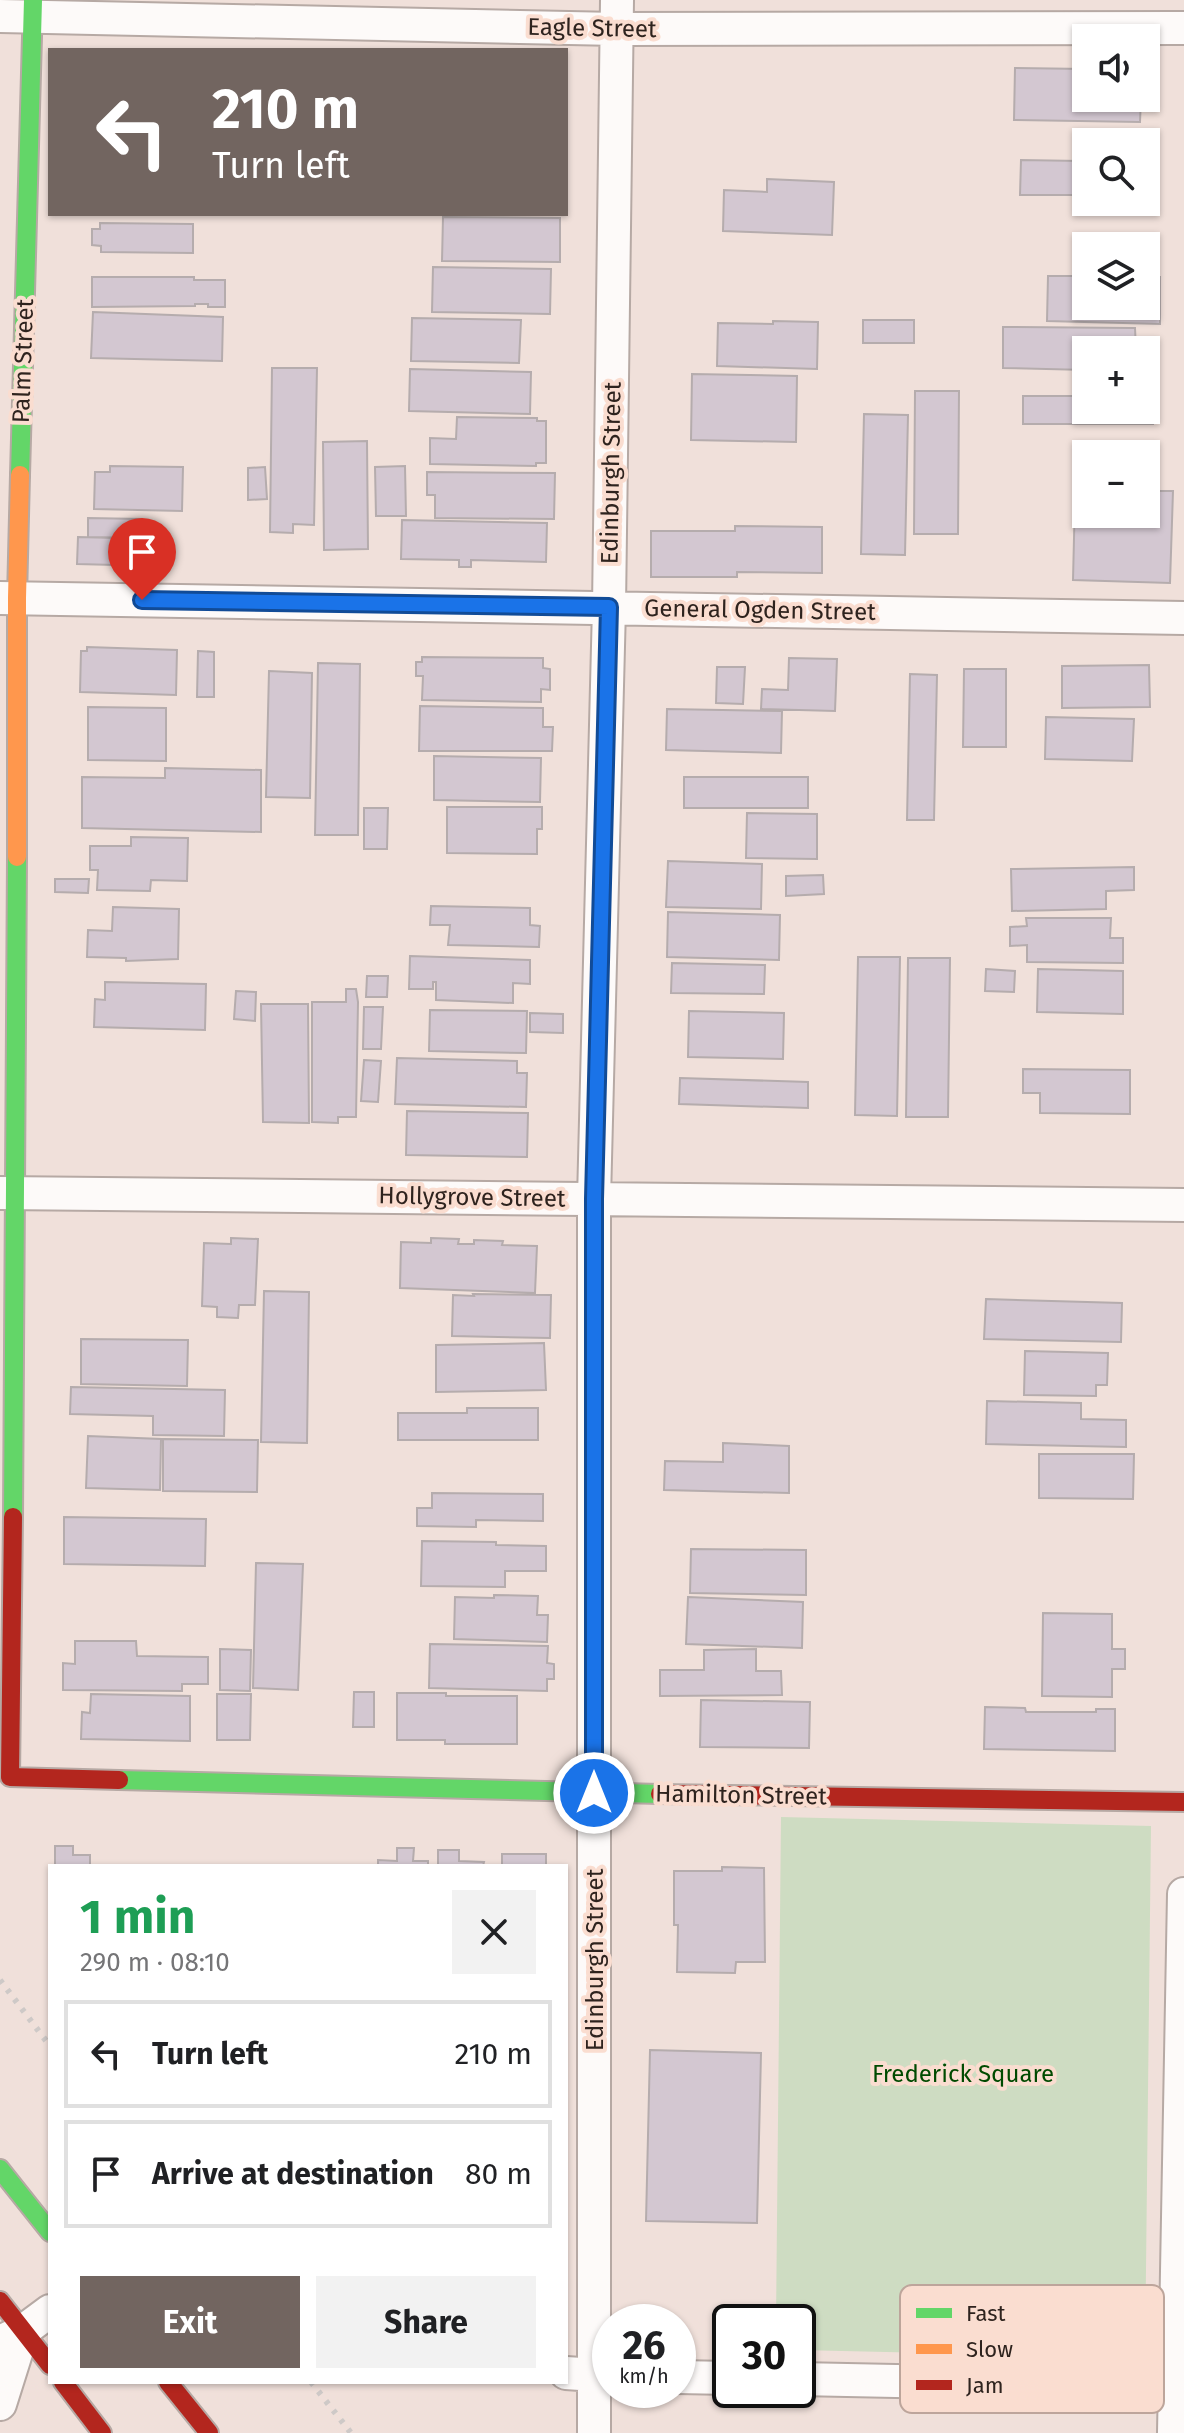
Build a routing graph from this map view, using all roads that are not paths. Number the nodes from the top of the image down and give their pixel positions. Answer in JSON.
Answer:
{"nodes":[{"id":1,"x":33,"y":8,"type":"edge"},
{"id":2,"x":617,"y":15,"type":"edge"},
{"id":3,"x":0,"y":16,"type":"edge"},
{"id":4,"x":1184,"y":28,"type":"edge"},
{"id":5,"x":8,"y":598,"type":"edge"},
{"id":6,"x":609,"y":607,"type":"junction"},
{"id":7,"x":1184,"y":618,"type":"edge"},
{"id":8,"x":8,"y":1193,"type":"edge"},
{"id":9,"x":594,"y":1199,"type":"junction"},
{"id":10,"x":1184,"y":1205,"type":"edge"},
{"id":11,"x":10,"y":1777,"type":"joint"},
{"id":12,"x":594,"y":1793,"type":"junction"},
{"id":13,"x":1184,"y":1802,"type":"edge"},
{"id":14,"x":1184,"y":1894,"type":"edge"},
{"id":15,"x":0,"y":2169,"type":"edge"},
{"id":16,"x":48,"y":2229,"type":"edge"},
{"id":17,"x":0,"y":2301,"type":"edge"},
{"id":18,"x":48,"y":2312,"type":"edge"},
{"id":19,"x":12,"y":2336,"type":"edge"},
{"id":20,"x":48,"y":2363,"type":"edge"},
{"id":21,"x":591,"y":2375,"type":"edge"},
{"id":22,"x":816,"y":2379,"type":"edge"},
{"id":23,"x":900,"y":2381,"type":"edge"},
{"id":24,"x":65,"y":2384,"type":"edge"},
{"id":25,"x":170,"y":2384,"type":"edge"},
{"id":26,"x":1179,"y":2386,"type":"edge"},
{"id":27,"x":0,"y":2404,"type":"edge"},
{"id":28,"x":102,"y":2433,"type":"edge"},
{"id":29,"x":209,"y":2433,"type":"edge"},
{"id":30,"x":594,"y":2433,"type":"edge"},
{"id":31,"x":1174,"y":2433,"type":"edge"}],
"edges":[{"from":1,"to":2,"type":"street","name":"Eagle Street"},
{"from":1,"to":3,"type":"street","name":"Eagle Street"},
{"from":1,"to":5,"type":"main road","name":"Palm Street"},
{"from":2,"to":4,"type":"street","name":"Eagle Street"},
{"from":2,"to":6,"type":"street","name":"Edinburgh Street"},
{"from":5,"to":6,"type":"street","name":"General Ogden Street"},
{"from":5,"to":8,"type":"main road","name":"Palm Street"},
{"from":6,"to":7,"type":"street","name":"General Ogden Street"},
{"from":6,"to":9,"type":"street","name":"Edinburgh Street"},
{"from":8,"to":9,"type":"street","name":"Hollygrove Street"},
{"from":8,"to":11,"type":"main road","name":"Palm Street"},
{"from":9,"to":10,"type":"street","name":"Hollygrove Street"},
{"from":9,"to":12,"type":"street","name":"Edinburgh Street"},
{"from":11,"to":12,"type":"main road","name":"Hamilton Street"},
{"from":12,"to":13,"type":"main road","name":"Hamilton Street"},
{"from":12,"to":21,"type":"street","name":"Edinburgh Street"},
{"from":14,"to":26,"type":"street"},
{"from":15,"to":16,"type":"main road"},
{"from":17,"to":19,"type":"main road"},
{"from":18,"to":19,"type":"street"},
{"from":19,"to":20,"type":"main road"},
{"from":19,"to":27,"type":"street"},
{"from":21,"to":30,"type":"street","name":"Edinburgh Street"},
{"from":22,"to":23,"type":"street"},
{"from":24,"to":28,"type":"main road"},
{"from":25,"to":29,"type":"main road"},
{"from":26,"to":31,"type":"street"}]}
